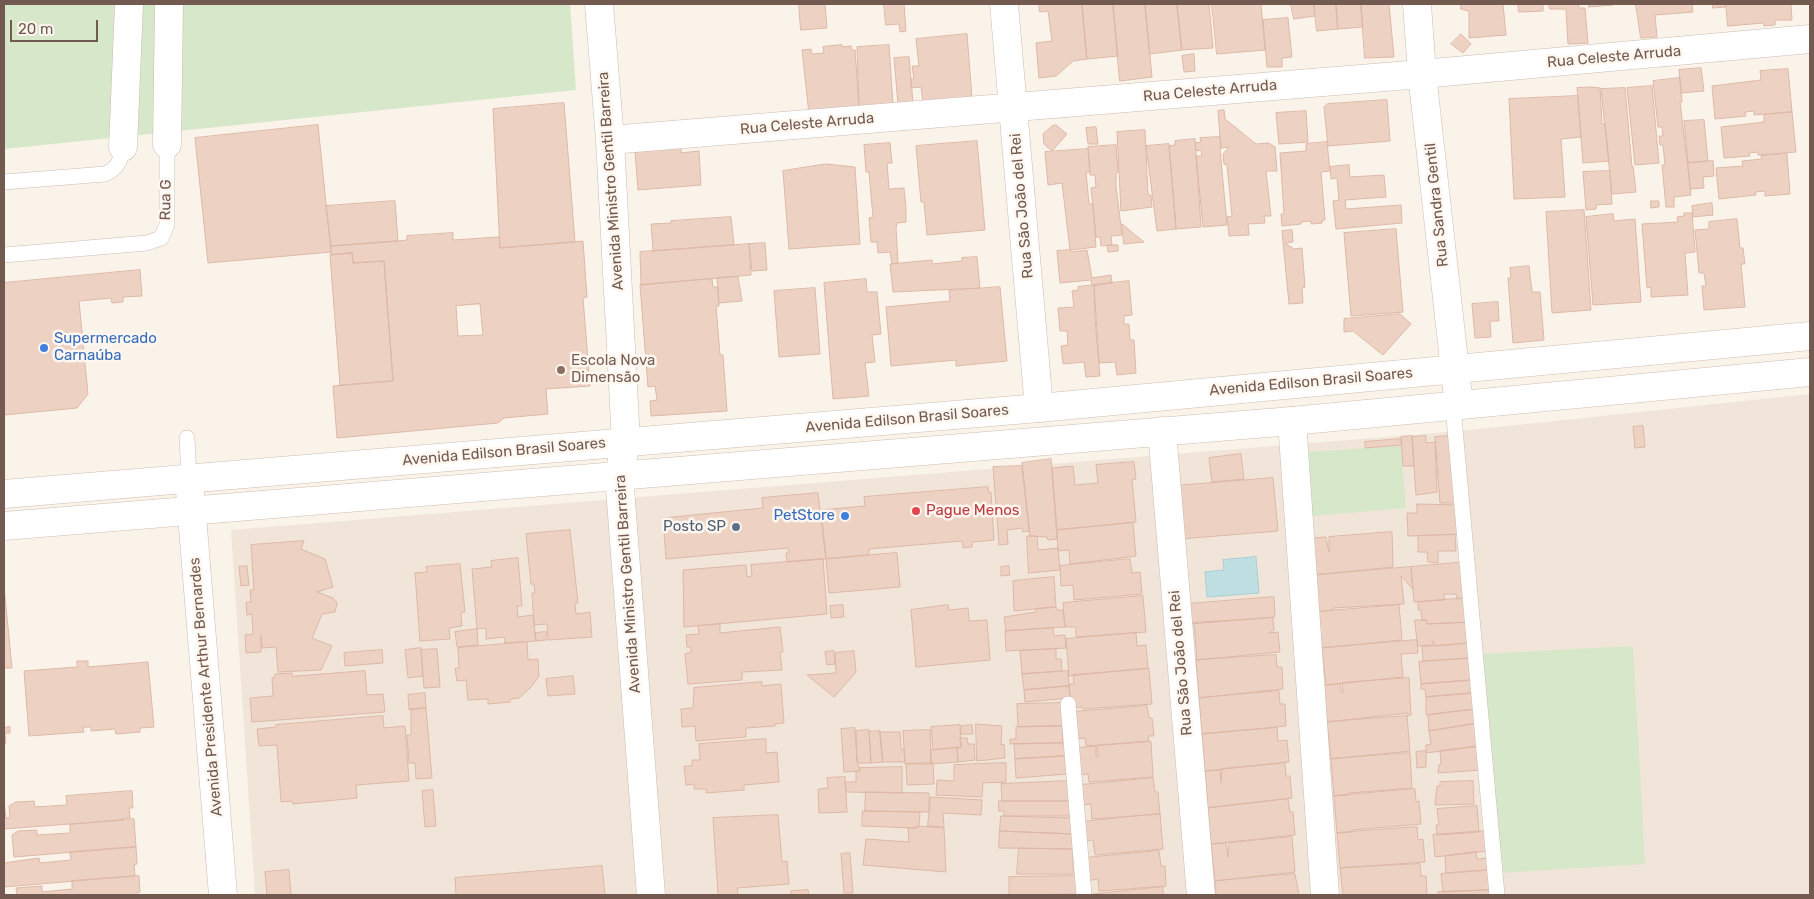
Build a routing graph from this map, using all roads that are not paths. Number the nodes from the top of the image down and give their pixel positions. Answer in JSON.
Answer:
{"nodes":[{"id":1,"x":129,"y":4,"type":"edge"},
{"id":2,"x":169,"y":4,"type":"edge"},
{"id":3,"x":599,"y":4,"type":"edge"},
{"id":4,"x":1004,"y":4,"type":"edge"},
{"id":5,"x":1417,"y":4,"type":"edge"},
{"id":6,"x":1810,"y":39,"type":"edge"},
{"id":7,"x":1422,"y":74,"type":"junction"},
{"id":8,"x":1014,"y":106,"type":"junction"},
{"id":9,"x":124,"y":114,"type":"junction"},
{"id":10,"x":166,"y":114,"type":"junction"},
{"id":11,"x":610,"y":140,"type":"junction"},
{"id":12,"x":166,"y":144,"type":"joint"},
{"id":13,"x":123,"y":147,"type":"joint"},
{"id":14,"x":4,"y":182,"type":"edge"},
{"id":15,"x":4,"y":255,"type":"edge"},
{"id":16,"x":1810,"y":336,"type":"edge"},
{"id":17,"x":1455,"y":368,"type":"junction"},
{"id":18,"x":1810,"y":372,"type":"edge"},
{"id":19,"x":1456,"y":406,"type":"junction"},
{"id":20,"x":1039,"y":408,"type":"junction"},
{"id":21,"x":1292,"y":421,"type":"junction"},
{"id":22,"x":1162,"y":431,"type":"junction"},
{"id":23,"x":186,"y":438,"type":"dead end"},
{"id":24,"x":626,"y":442,"type":"junction"},
{"id":25,"x":619,"y":475,"type":"junction"},
{"id":26,"x":190,"y":479,"type":"junction"},
{"id":27,"x":4,"y":494,"type":"edge"},
{"id":28,"x":191,"y":510,"type":"junction"},
{"id":29,"x":4,"y":526,"type":"edge"},
{"id":30,"x":1068,"y":704,"type":"dead end"},
{"id":31,"x":223,"y":895,"type":"edge"},
{"id":32,"x":651,"y":895,"type":"edge"},
{"id":33,"x":1084,"y":895,"type":"edge"},
{"id":34,"x":1201,"y":895,"type":"edge"},
{"id":35,"x":1326,"y":895,"type":"edge"},
{"id":36,"x":1496,"y":895,"type":"edge"}],
"edges":[{"from":1,"to":9,"type":"street"},
{"from":2,"to":10,"type":"street","name":"Rua G"},
{"from":3,"to":11,"type":"street","name":"Avenida Ministro Gentil Barreira"},
{"from":4,"to":8,"type":"street","name":"Rua São João del Rei"},
{"from":5,"to":7,"type":"street","name":"Rua Sandra Gentil"},
{"from":6,"to":7,"type":"street","name":"Rua Celeste Arruda"},
{"from":7,"to":8,"type":"street","name":"Rua Celeste Arruda"},
{"from":7,"to":17,"type":"street","name":"Rua Sandra Gentil"},
{"from":8,"to":11,"type":"street","name":"Rua Celeste Arruda"},
{"from":8,"to":20,"type":"street","name":"Rua São João del Rei"},
{"from":9,"to":10,"type":"street"},
{"from":9,"to":13,"type":"street"},
{"from":10,"to":12,"type":"street","name":"Rua G"},
{"from":11,"to":24,"type":"street","name":"Avenida Ministro Gentil Barreira"},
{"from":12,"to":15,"type":"lane","name":"Rua G"},
{"from":13,"to":14,"type":"lane"},
{"from":16,"to":17,"type":"street","name":"Avenida Edilson Brasil Soares"},
{"from":17,"to":19,"type":"street","name":"Rua Sandra Gentil"},
{"from":17,"to":20,"type":"street","name":"Avenida Edilson Brasil Soares"},
{"from":18,"to":19,"type":"street","name":"Avenida Edilson Brasil Soares"},
{"from":19,"to":21,"type":"street","name":"Avenida Edilson Brasil Soares"},
{"from":19,"to":36,"type":"lane"},
{"from":20,"to":24,"type":"street","name":"Avenida Edilson Brasil Soares"},
{"from":21,"to":22,"type":"street","name":"Avenida Edilson Brasil Soares"},
{"from":21,"to":35,"type":"street"},
{"from":22,"to":25,"type":"street","name":"Avenida Edilson Brasil Soares"},
{"from":22,"to":34,"type":"street","name":"Rua São João del Rei"},
{"from":23,"to":26,"type":"lane"},
{"from":24,"to":25,"type":"street","name":"Avenida Ministro Gentil Barreira"},
{"from":24,"to":26,"type":"street","name":"Avenida Edilson Brasil Soares"},
{"from":25,"to":28,"type":"street","name":"Avenida Edilson Brasil Soares"},
{"from":25,"to":32,"type":"street","name":"Avenida Ministro Gentil Barreira"},
{"from":26,"to":27,"type":"street","name":"Avenida Edilson Brasil Soares"},
{"from":26,"to":28,"type":"street","name":"Avenida Presidente Arthur Bernardes"},
{"from":28,"to":29,"type":"street","name":"Avenida Edilson Brasil Soares"},
{"from":28,"to":31,"type":"street","name":"Avenida Presidente Arthur Bernardes"},
{"from":30,"to":33,"type":"lane"}]}
